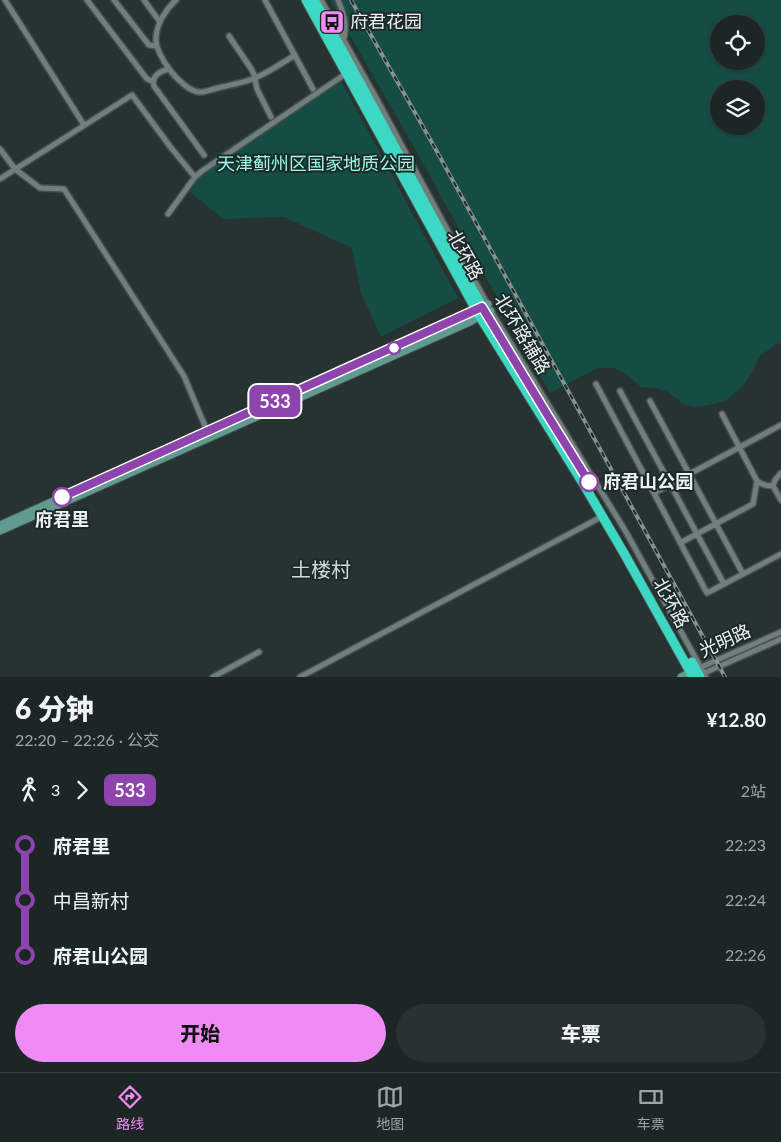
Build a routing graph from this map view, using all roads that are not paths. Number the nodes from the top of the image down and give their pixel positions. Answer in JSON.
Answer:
{"nodes":[{"id":1,"x":5,"y":0,"type":"edge"},
{"id":2,"x":87,"y":0,"type":"edge"},
{"id":3,"x":114,"y":0,"type":"edge"},
{"id":4,"x":144,"y":0,"type":"edge"},
{"id":5,"x":176,"y":0,"type":"edge"},
{"id":6,"x":265,"y":0,"type":"edge"},
{"id":7,"x":306,"y":0,"type":"edge"},
{"id":8,"x":314,"y":0,"type":"edge"},
{"id":9,"x":321,"y":0,"type":"edge"},
{"id":10,"x":338,"y":0,"type":"edge"},
{"id":11,"x":0,"y":5,"type":"edge"},
{"id":12,"x":160,"y":22,"type":"junction"},
{"id":13,"x":229,"y":36,"type":"dead end"},
{"id":14,"x":342,"y":43,"type":"junction"},
{"id":15,"x":157,"y":46,"type":"junction"},
{"id":16,"x":295,"y":55,"type":"junction"},
{"id":17,"x":169,"y":69,"type":"junction"},
{"id":18,"x":344,"y":75,"type":"dead end"},
{"id":19,"x":254,"y":79,"type":"junction"},
{"id":20,"x":152,"y":81,"type":"junction"},
{"id":21,"x":313,"y":89,"type":"dead end"},
{"id":22,"x":271,"y":117,"type":"dead end"},
{"id":23,"x":84,"y":125,"type":"junction"},
{"id":24,"x":0,"y":148,"type":"edge"},
{"id":25,"x":204,"y":156,"type":"dead end"},
{"id":26,"x":16,"y":169,"type":"junction"},
{"id":27,"x":195,"y":176,"type":"junction"},
{"id":28,"x":0,"y":179,"type":"edge"},
{"id":29,"x":168,"y":214,"type":"dead end"},
{"id":30,"x":484,"y":310,"type":"junction"},
{"id":31,"x":596,"y":384,"type":"dead end"},
{"id":32,"x":620,"y":391,"type":"dead end"},
{"id":33,"x":650,"y":401,"type":"dead end"},
{"id":34,"x":722,"y":414,"type":"dead end"},
{"id":35,"x":781,"y":425,"type":"edge"},
{"id":36,"x":209,"y":435,"type":"junction"},
{"id":37,"x":740,"y":448,"type":"junction"},
{"id":38,"x":781,"y":473,"type":"edge"},
{"id":39,"x":690,"y":475,"type":"junction"},
{"id":40,"x":757,"y":481,"type":"junction"},
{"id":41,"x":671,"y":485,"type":"junction"},
{"id":42,"x":773,"y":486,"type":"junction"},
{"id":43,"x":654,"y":494,"type":"junction"},
{"id":44,"x":781,"y":500,"type":"edge"},
{"id":45,"x":603,"y":516,"type":"junction"},
{"id":46,"x":0,"y":524,"type":"edge"},
{"id":47,"x":716,"y":524,"type":"junction"},
{"id":48,"x":0,"y":531,"type":"edge"},
{"id":49,"x":697,"y":534,"type":"junction"},
{"id":50,"x":680,"y":543,"type":"junction"},
{"id":51,"x":781,"y":554,"type":"edge"},
{"id":52,"x":742,"y":574,"type":"junction"},
{"id":53,"x":724,"y":584,"type":"junction"},
{"id":54,"x":781,"y":632,"type":"edge"},
{"id":55,"x":781,"y":639,"type":"edge"},
{"id":56,"x":259,"y":652,"type":"dead end"},
{"id":57,"x":699,"y":674,"type":"edge"},
{"id":58,"x":212,"y":677,"type":"edge"},
{"id":59,"x":300,"y":677,"type":"edge"},
{"id":60,"x":680,"y":677,"type":"edge"}],
"edges":[{"from":1,"to":11,"type":"street"},
{"from":1,"to":23,"type":"street"},
{"from":2,"to":20,"type":"street"},
{"from":3,"to":15,"type":"street"},
{"from":4,"to":12,"type":"street"},
{"from":5,"to":12,"type":"street"},
{"from":6,"to":16,"type":"street"},
{"from":7,"to":30,"type":"highway","name":"北环路"},
{"from":8,"to":14,"type":"highway","name":"北环路"},
{"from":9,"to":14,"type":"street"},
{"from":10,"to":14,"type":"street"},
{"from":12,"to":15,"type":"street"},
{"from":13,"to":19,"type":"street"},
{"from":14,"to":30,"type":"highway","name":"北环路"},
{"from":15,"to":17,"type":"street"},
{"from":16,"to":19,"type":"street"},
{"from":16,"to":21,"type":"street"},
{"from":17,"to":19,"type":"street"},
{"from":17,"to":20,"type":"street"},
{"from":18,"to":27,"type":"street"},
{"from":19,"to":22,"type":"street"},
{"from":20,"to":25,"type":"street"},
{"from":23,"to":26,"type":"street"},
{"from":23,"to":27,"type":"street"},
{"from":24,"to":26,"type":"street"},
{"from":26,"to":28,"type":"street"},
{"from":26,"to":36,"type":"street"},
{"from":27,"to":29,"type":"street"},
{"from":30,"to":36,"type":"main road"},
{"from":30,"to":45,"type":"highway","name":"北环路"},
{"from":30,"to":57,"type":"highway","name":"北环路"},
{"from":31,"to":43,"type":"street"},
{"from":32,"to":41,"type":"street"},
{"from":33,"to":39,"type":"street"},
{"from":34,"to":37,"type":"street"},
{"from":35,"to":37,"type":"street"},
{"from":36,"to":46,"type":"main road"},
{"from":36,"to":48,"type":"main road"},
{"from":37,"to":39,"type":"street"},
{"from":37,"to":40,"type":"street"},
{"from":38,"to":42,"type":"street"},
{"from":39,"to":41,"type":"street"},
{"from":39,"to":47,"type":"street"},
{"from":40,"to":42,"type":"street"},
{"from":40,"to":47,"type":"street"},
{"from":41,"to":43,"type":"street"},
{"from":41,"to":49,"type":"street"},
{"from":42,"to":44,"type":"street"},
{"from":43,"to":50,"type":"street"},
{"from":45,"to":57,"type":"highway","name":"北环路"},
{"from":45,"to":59,"type":"street"},
{"from":47,"to":49,"type":"street"},
{"from":47,"to":52,"type":"street"},
{"from":49,"to":50,"type":"street"},
{"from":49,"to":53,"type":"street"},
{"from":50,"to":53,"type":"street"},
{"from":51,"to":52,"type":"street"},
{"from":52,"to":53,"type":"street"},
{"from":54,"to":57,"type":"street","name":"光明路"},
{"from":55,"to":57,"type":"street","name":"光明路"},
{"from":56,"to":58,"type":"street"},
{"from":57,"to":60,"type":"main road","name":"光明路"}]}
